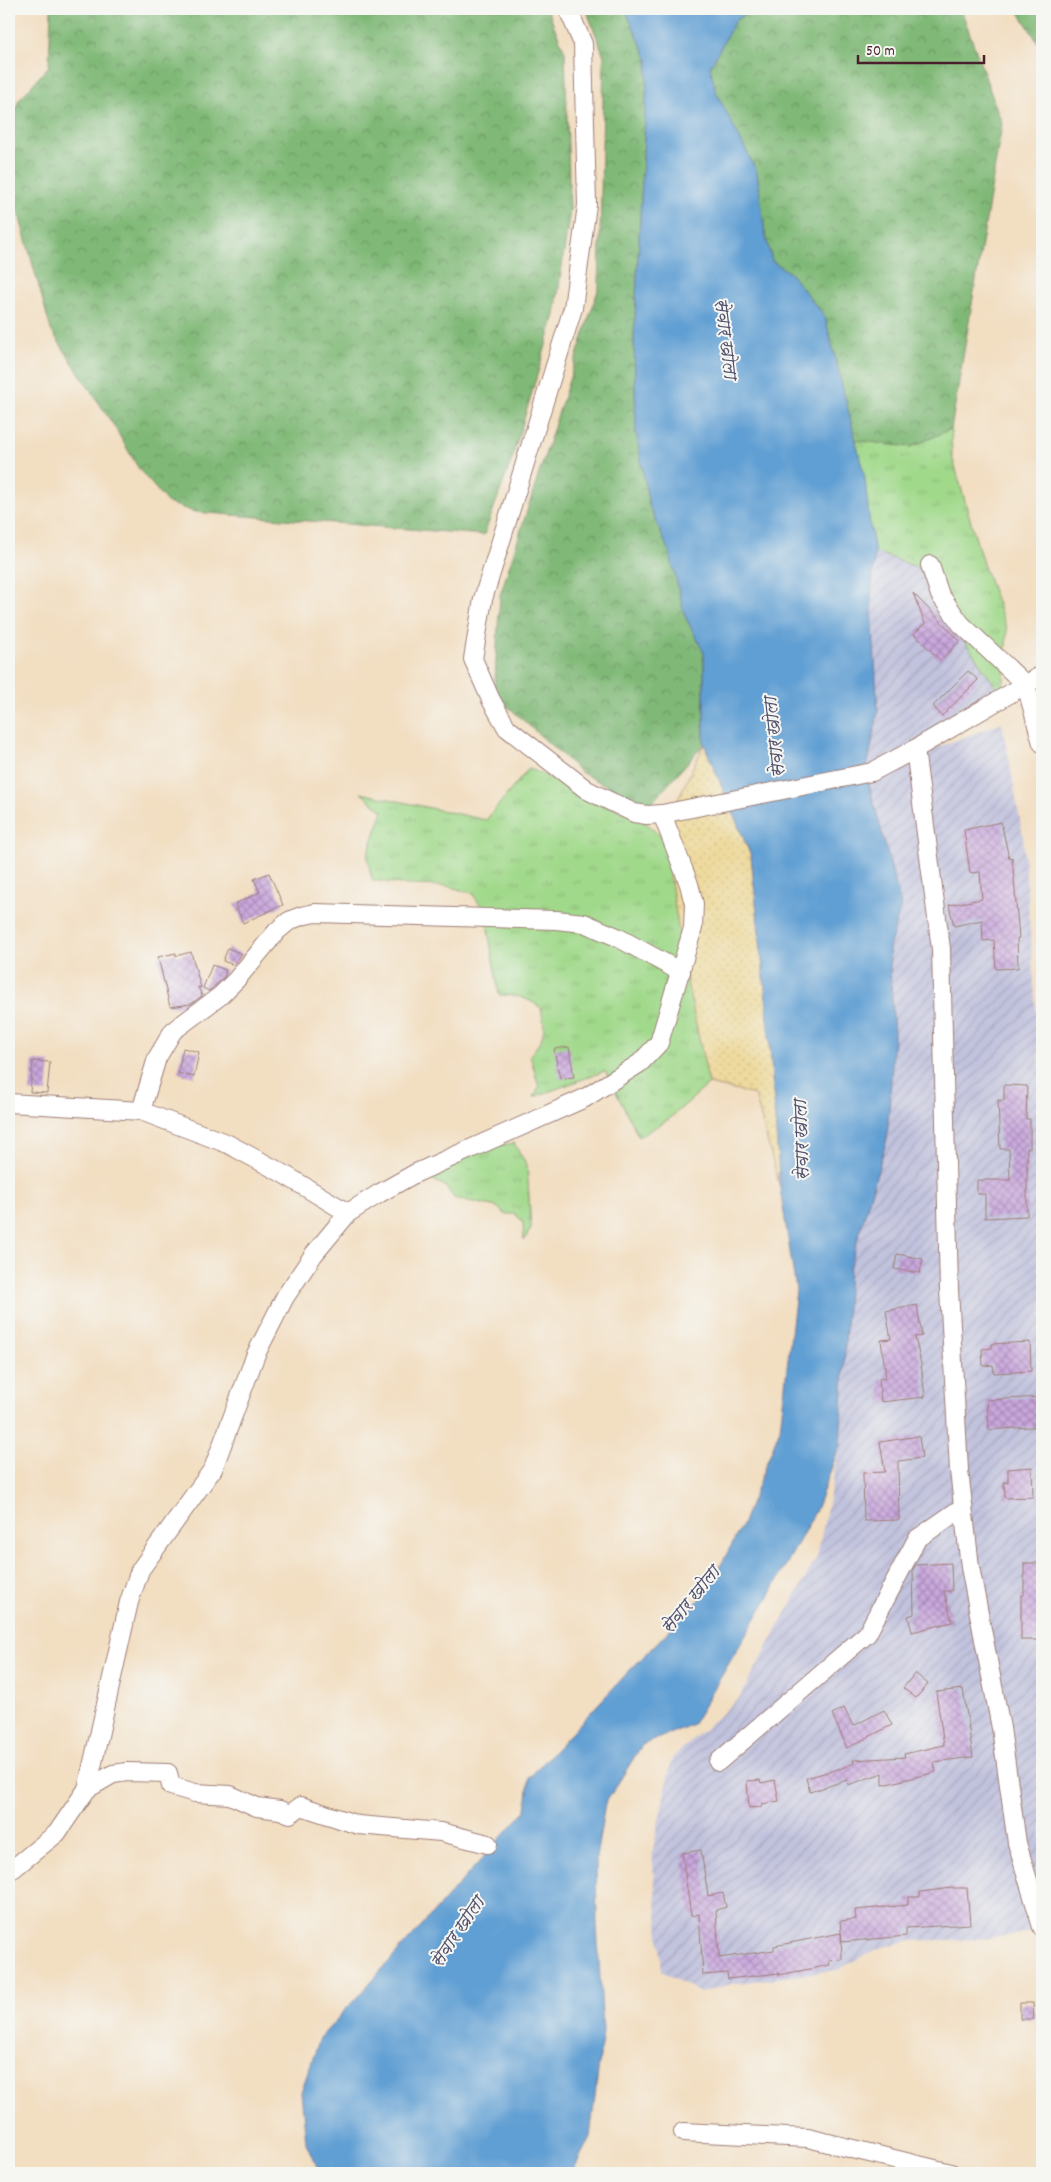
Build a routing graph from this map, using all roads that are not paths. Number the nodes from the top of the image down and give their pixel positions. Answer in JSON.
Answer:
{"nodes":[{"id":1,"x":568,"y":9,"type":"edge"},
{"id":2,"x":930,"y":564,"type":"dead end"},
{"id":3,"x":1042,"y":675,"type":"edge"},
{"id":4,"x":1026,"y":685,"type":"junction"},
{"id":5,"x":1042,"y":743,"type":"edge"},
{"id":6,"x":916,"y":749,"type":"junction"},
{"id":7,"x":662,"y":814,"type":"junction"},
{"id":8,"x":681,"y":972,"type":"junction"},
{"id":9,"x":9,"y":1103,"type":"edge"},
{"id":10,"x":140,"y":1111,"type":"junction"},
{"id":11,"x":348,"y":1213,"type":"junction"},
{"id":12,"x":963,"y":1507,"type":"junction"},
{"id":13,"x":718,"y":1762,"type":"dead end"},
{"id":14,"x":88,"y":1789,"type":"junction"},
{"id":15,"x":488,"y":1844,"type":"dead end"},
{"id":16,"x":9,"y":1870,"type":"edge"},
{"id":17,"x":1042,"y":1927,"type":"edge"},
{"id":18,"x":683,"y":2132,"type":"dead end"},
{"id":19,"x":951,"y":2173,"type":"edge"}],
"edges":[{"from":1,"to":7,"type":"street"},
{"from":2,"to":4,"type":"street"},
{"from":3,"to":4,"type":"street"},
{"from":4,"to":5,"type":"street"},
{"from":4,"to":6,"type":"street"},
{"from":6,"to":7,"type":"street"},
{"from":6,"to":12,"type":"street"},
{"from":7,"to":8,"type":"street"},
{"from":8,"to":10,"type":"street"},
{"from":8,"to":11,"type":"street"},
{"from":9,"to":10,"type":"street"},
{"from":10,"to":11,"type":"street"},
{"from":11,"to":14,"type":"street"},
{"from":12,"to":13,"type":"street"},
{"from":12,"to":17,"type":"street"},
{"from":14,"to":15,"type":"street"},
{"from":14,"to":16,"type":"street"},
{"from":18,"to":19,"type":"street"}]}
